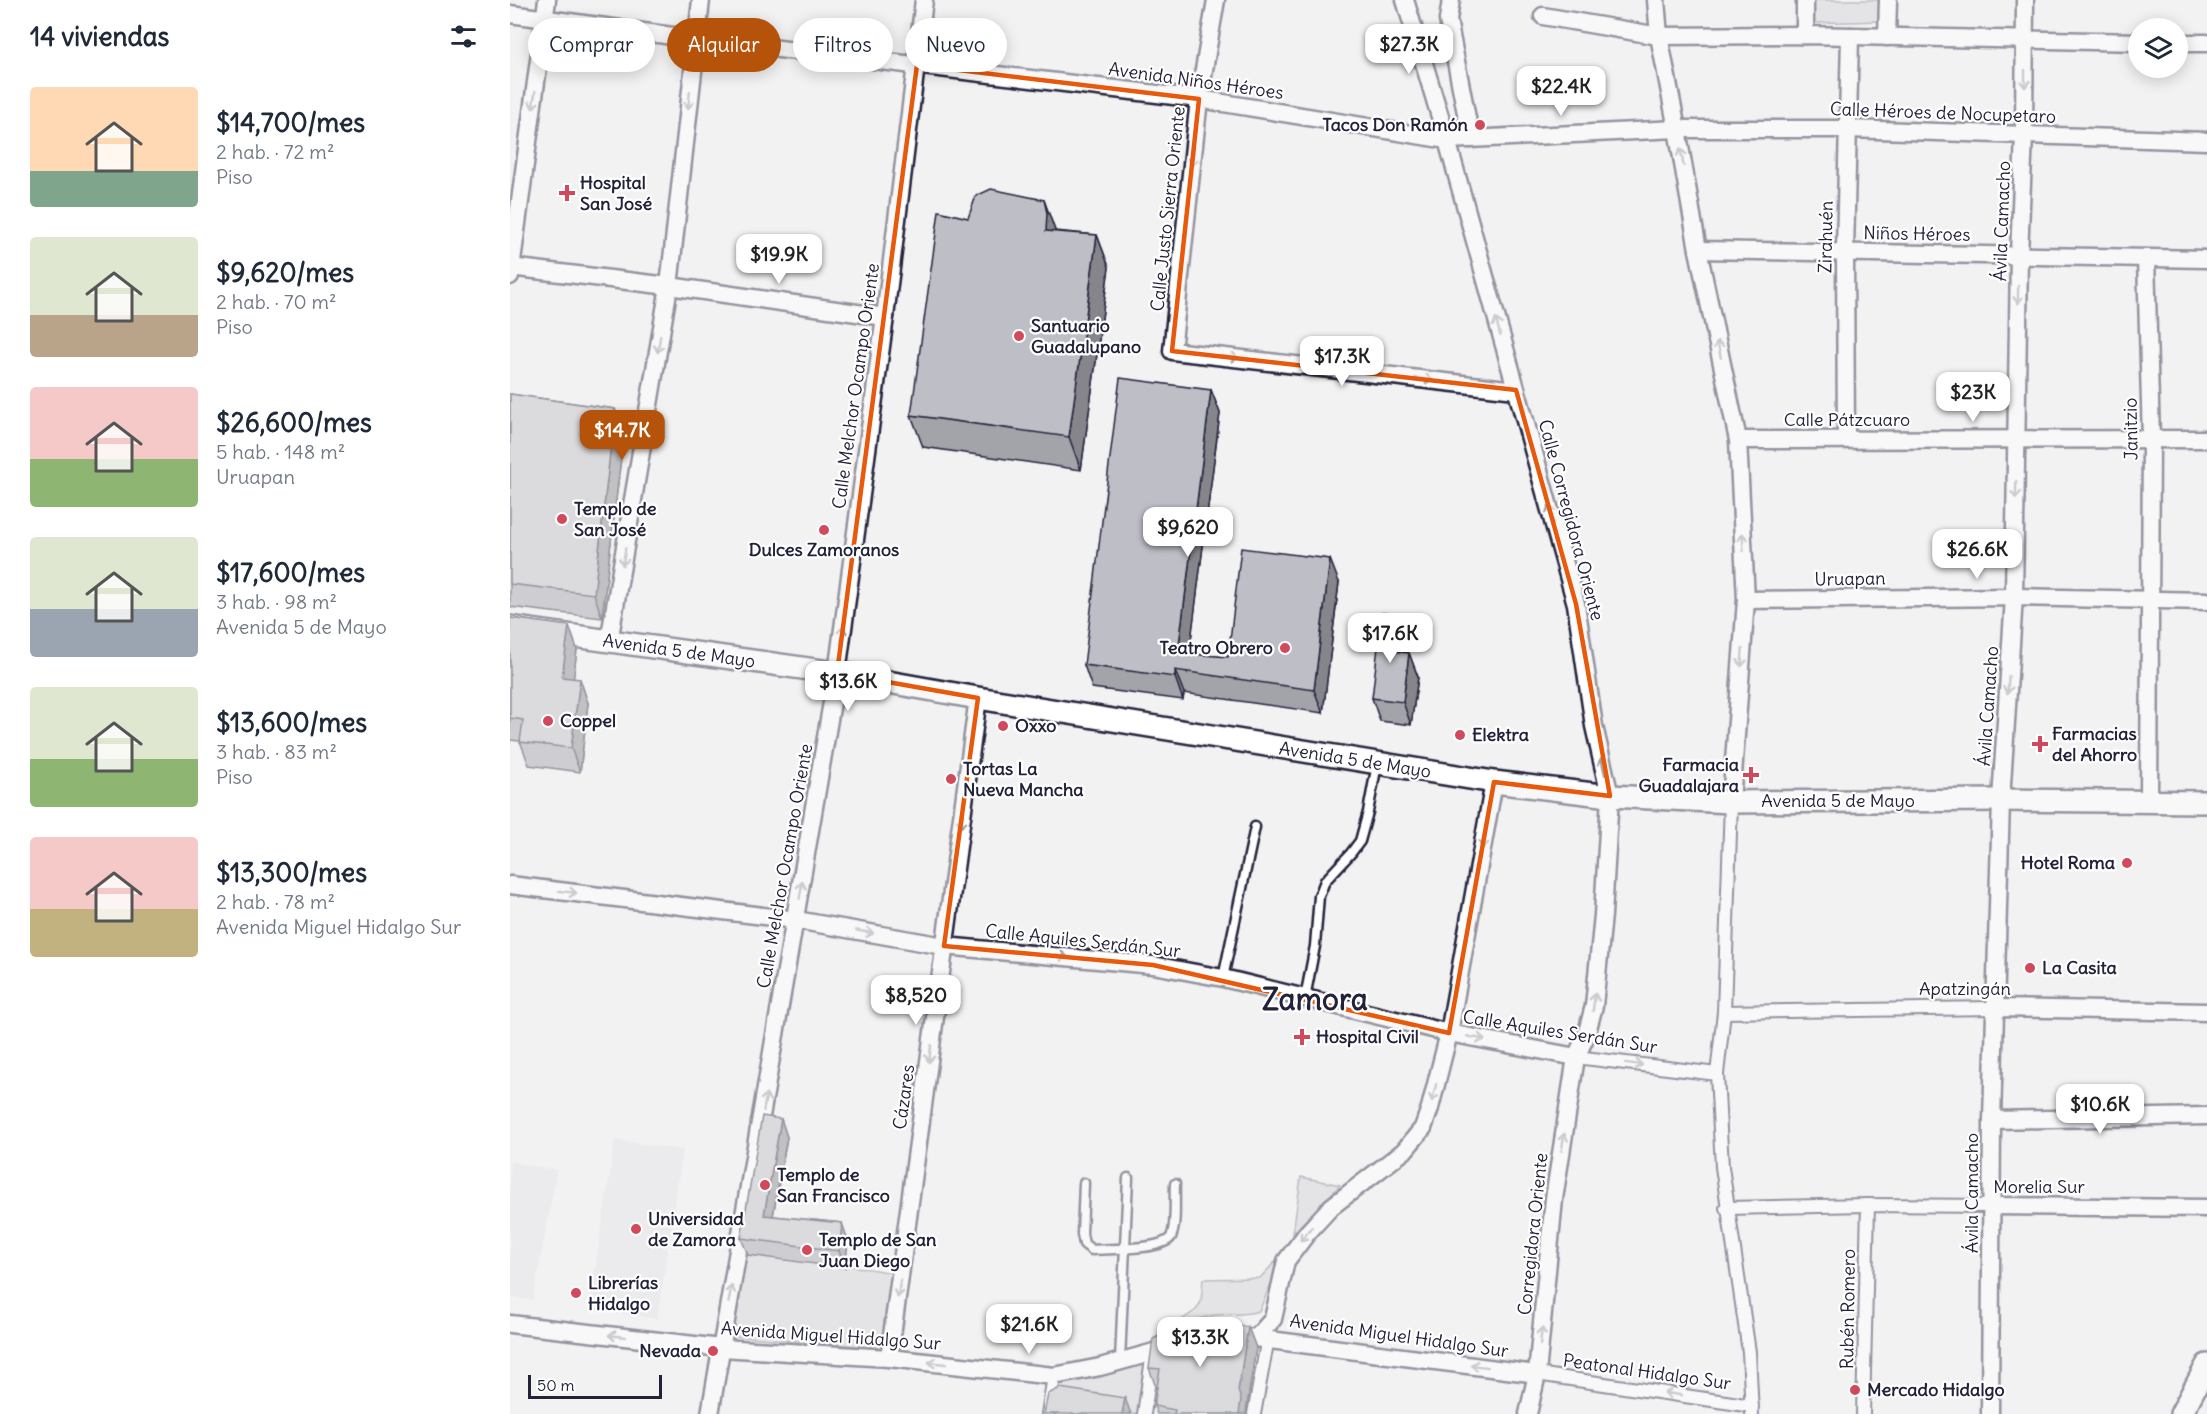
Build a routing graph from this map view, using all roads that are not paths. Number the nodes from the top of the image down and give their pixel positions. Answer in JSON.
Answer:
{"nodes":[{"id":1,"x":547,"y":0,"type":"edge"},
{"id":2,"x":700,"y":0,"type":"edge"},
{"id":3,"x":924,"y":0,"type":"edge"},
{"id":4,"x":1216,"y":0,"type":"edge"},
{"id":5,"x":1405,"y":0,"type":"edge"},
{"id":6,"x":1451,"y":0,"type":"edge"},
{"id":7,"x":1656,"y":0,"type":"edge"},
{"id":8,"x":1805,"y":0,"type":"edge"},
{"id":9,"x":1888,"y":0,"type":"edge"},
{"id":10,"x":2025,"y":0,"type":"edge"},
{"id":11,"x":510,"y":14,"type":"edge"},
{"id":12,"x":1543,"y":16,"type":"dead end"},
{"id":13,"x":544,"y":18,"type":"joint"},
{"id":14,"x":698,"y":18,"type":"edge"},
{"id":15,"x":922,"y":18,"type":"edge"},
{"id":16,"x":1805,"y":35,"type":"junction"},
{"id":17,"x":1659,"y":36,"type":"junction"},
{"id":18,"x":1850,"y":36,"type":"junction"},
{"id":19,"x":1887,"y":37,"type":"junction"},
{"id":20,"x":2025,"y":40,"type":"junction"},
{"id":21,"x":2128,"y":42,"type":"edge"},
{"id":22,"x":2188,"y":43,"type":"edge"},
{"id":23,"x":2207,"y":43,"type":"edge"},
{"id":24,"x":781,"y":49,"type":"edge"},
{"id":25,"x":905,"y":64,"type":"edge"},
{"id":26,"x":537,"y":72,"type":"edge"},
{"id":27,"x":692,"y":72,"type":"edge"},
{"id":28,"x":916,"y":72,"type":"edge"},
{"id":29,"x":975,"y":72,"type":"edge"},
{"id":30,"x":1200,"y":99,"type":"junction"},
{"id":31,"x":1677,"y":129,"type":"junction"},
{"id":32,"x":1848,"y":129,"type":"junction"},
{"id":33,"x":2024,"y":135,"type":"junction"},
{"id":34,"x":1471,"y":139,"type":"junction"},
{"id":35,"x":1447,"y":140,"type":"junction"},
{"id":36,"x":2207,"y":141,"type":"edge"},
{"id":37,"x":1698,"y":249,"type":"junction"},
{"id":38,"x":1845,"y":252,"type":"junction"},
{"id":39,"x":2019,"y":255,"type":"junction"},
{"id":40,"x":2146,"y":258,"type":"junction"},
{"id":41,"x":2207,"y":259,"type":"edge"},
{"id":42,"x":511,"y":270,"type":"edge"},
{"id":43,"x":669,"y":286,"type":"junction"},
{"id":44,"x":885,"y":317,"type":"junction"},
{"id":45,"x":1516,"y":390,"type":"junction"},
{"id":46,"x":1846,"y":439,"type":"junction"},
{"id":47,"x":2151,"y":439,"type":"junction"},
{"id":48,"x":2207,"y":439,"type":"edge"},
{"id":49,"x":1738,"y":440,"type":"junction"},
{"id":50,"x":2016,"y":440,"type":"junction"},
{"id":51,"x":2014,"y":597,"type":"junction"},
{"id":52,"x":2151,"y":599,"type":"junction"},
{"id":53,"x":1746,"y":600,"type":"junction"},
{"id":54,"x":2207,"y":602,"type":"edge"},
{"id":55,"x":510,"y":627,"type":"edge"},
{"id":56,"x":609,"y":642,"type":"junction"},
{"id":57,"x":837,"y":673,"type":"junction"},
{"id":58,"x":978,"y":699,"type":"junction"},
{"id":59,"x":1378,"y":763,"type":"junction"},
{"id":60,"x":1494,"y":782,"type":"junction"},
{"id":61,"x":1610,"y":796,"type":"junction"},
{"id":62,"x":2001,"y":800,"type":"junction"},
{"id":63,"x":2149,"y":801,"type":"junction"},
{"id":64,"x":1731,"y":802,"type":"junction"},
{"id":65,"x":2207,"y":802,"type":"edge"},
{"id":66,"x":1256,"y":827,"type":"dead end"},
{"id":67,"x":510,"y":885,"type":"edge"},
{"id":68,"x":796,"y":920,"type":"junction"},
{"id":69,"x":944,"y":946,"type":"junction"},
{"id":70,"x":1223,"y":978,"type":"junction"},
{"id":71,"x":1305,"y":998,"type":"junction"},
{"id":72,"x":1995,"y":1008,"type":"junction"},
{"id":73,"x":1724,"y":1012,"type":"junction"},
{"id":74,"x":2207,"y":1012,"type":"edge"},
{"id":75,"x":1449,"y":1033,"type":"junction"},
{"id":76,"x":1576,"y":1057,"type":"junction"},
{"id":77,"x":1717,"y":1074,"type":"junction"},
{"id":78,"x":2207,"y":1116,"type":"edge"},
{"id":79,"x":1992,"y":1120,"type":"junction"},
{"id":80,"x":1128,"y":1178,"type":"dead end"},
{"id":81,"x":1084,"y":1183,"type":"dead end"},
{"id":82,"x":1175,"y":1184,"type":"dead end"},
{"id":83,"x":1868,"y":1205,"type":"junction"},
{"id":84,"x":1992,"y":1206,"type":"junction"},
{"id":85,"x":1726,"y":1208,"type":"junction"},
{"id":86,"x":2207,"y":1208,"type":"edge"},
{"id":87,"x":1125,"y":1249,"type":"junction"},
{"id":88,"x":510,"y":1324,"type":"edge"},
{"id":89,"x":1210,"y":1332,"type":"edge"},
{"id":90,"x":1184,"y":1337,"type":"edge"},
{"id":91,"x":1262,"y":1338,"type":"junction"},
{"id":92,"x":721,"y":1348,"type":"junction"},
{"id":93,"x":1154,"y":1352,"type":"junction"},
{"id":94,"x":889,"y":1358,"type":"junction"},
{"id":95,"x":1120,"y":1361,"type":"junction"},
{"id":96,"x":2207,"y":1365,"type":"edge"},
{"id":97,"x":1537,"y":1374,"type":"junction"},
{"id":98,"x":1054,"y":1376,"type":"junction"},
{"id":99,"x":1752,"y":1410,"type":"edge"},
{"id":100,"x":710,"y":1414,"type":"edge"},
{"id":101,"x":1048,"y":1414,"type":"edge"},
{"id":102,"x":1144,"y":1414,"type":"edge"},
{"id":103,"x":1254,"y":1414,"type":"edge"},
{"id":104,"x":1528,"y":1414,"type":"edge"},
{"id":105,"x":1863,"y":1414,"type":"edge"},
{"id":106,"x":1990,"y":1414,"type":"edge"},
{"id":107,"x":2181,"y":1414,"type":"edge"}],
"edges":[{"from":1,"to":13,"type":"street"},
{"from":2,"to":14,"type":"street"},
{"from":3,"to":15,"type":"street","name":"Calle Melchor Ocampo Oriente"},
{"from":4,"to":30,"type":"street","name":"Calle Justo Sierra Oriente"},
{"from":5,"to":35,"type":"street","name":"Calle Corregidora Oriente"},
{"from":6,"to":34,"type":"street"},
{"from":7,"to":17,"type":"street"},
{"from":8,"to":16,"type":"street"},
{"from":9,"to":19,"type":"street"},
{"from":10,"to":20,"type":"street","name":"Ávila Camacho"},
{"from":11,"to":13,"type":"street","name":"Avenida Niños Héroes"},
{"from":12,"to":17,"type":"street"},
{"from":16,"to":17,"type":"street"},
{"from":16,"to":18,"type":"street"},
{"from":17,"to":31,"type":"street"},
{"from":18,"to":19,"type":"street"},
{"from":18,"to":32,"type":"street","name":"Zirahuén"},
{"from":19,"to":20,"type":"street"},
{"from":20,"to":21,"type":"street"},
{"from":20,"to":33,"type":"street","name":"Ávila Camacho","one_way":true},
{"from":22,"to":23,"type":"street"},
{"from":24,"to":25,"type":"street","name":"Avenida Niños Héroes"},
{"from":26,"to":42,"type":"street","one_way":true},
{"from":27,"to":43,"type":"street","one_way":true},
{"from":28,"to":44,"type":"street","name":"Calle Melchor Ocampo Oriente"},
{"from":29,"to":30,"type":"street","name":"Avenida Niños Héroes"},
{"from":30,"to":35,"type":"street","name":"Avenida Niños Héroes"},
{"from":30,"to":45,"type":"street","name":"Calle Justo Sierra Oriente","one_way":true},
{"from":31,"to":32,"type":"street","name":"Calle Héroes de Nocupetaro"},
{"from":31,"to":34,"type":"street"},
{"from":37,"to":31,"type":"street","one_way":true},
{"from":32,"to":33,"type":"street","name":"Calle Héroes de Nocupetaro"},
{"from":32,"to":38,"type":"street","name":"Zirahuén"},
{"from":33,"to":36,"type":"street","name":"Calle Héroes de Nocupetaro"},
{"from":33,"to":39,"type":"street","name":"Ávila Camacho"},
{"from":34,"to":35,"type":"street"},
{"from":45,"to":35,"type":"street","name":"Calle Corregidora Oriente","one_way":true},
{"from":37,"to":38,"type":"street","name":"Niños Héroes"},
{"from":49,"to":37,"type":"street","one_way":true},
{"from":38,"to":39,"type":"street","name":"Niños Héroes"},
{"from":38,"to":46,"type":"street","name":"Zirahuén"},
{"from":39,"to":40,"type":"street","name":"Niños Héroes"},
{"from":39,"to":50,"type":"street","name":"Ávila Camacho","one_way":true},
{"from":40,"to":41,"type":"street","name":"Niños Héroes"},
{"from":40,"to":47,"type":"street","name":"Janitzio"},
{"from":42,"to":43,"type":"street"},
{"from":43,"to":44,"type":"street"},
{"from":43,"to":56,"type":"street","one_way":true},
{"from":57,"to":44,"type":"street","name":"Calle Melchor Ocampo Oriente","one_way":true},
{"from":61,"to":45,"type":"street","name":"Calle Corregidora Oriente","one_way":true},
{"from":46,"to":49,"type":"street","name":"Calle Pátzcuaro"},
{"from":46,"to":50,"type":"street","name":"Calle Pátzcuaro"},
{"from":47,"to":48,"type":"street","name":"Calle Pátzcuaro"},
{"from":47,"to":50,"type":"street","name":"Calle Pátzcuaro"},
{"from":47,"to":52,"type":"street","name":"Janitzio"},
{"from":53,"to":49,"type":"street","one_way":true},
{"from":50,"to":51,"type":"street","name":"Ávila Camacho","one_way":true},
{"from":51,"to":52,"type":"street","name":"Uruapan"},
{"from":51,"to":53,"type":"street","name":"Uruapan"},
{"from":51,"to":62,"type":"street","name":"Ávila Camacho","one_way":true},
{"from":52,"to":54,"type":"street","name":"Uruapan"},
{"from":52,"to":63,"type":"street","name":"Janitzio"},
{"from":53,"to":64,"type":"street","one_way":true},
{"from":55,"to":56,"type":"street","name":"Avenida 5 de Mayo"},
{"from":56,"to":57,"type":"street","name":"Avenida 5 de Mayo"},
{"from":57,"to":58,"type":"street","name":"Avenida 5 de Mayo"},
{"from":68,"to":57,"type":"street","name":"Calle Melchor Ocampo Oriente","one_way":true},
{"from":58,"to":59,"type":"street","name":"Avenida 5 de Mayo"},
{"from":58,"to":69,"type":"street","name":"Cázares","one_way":true},
{"from":59,"to":60,"type":"street","name":"Avenida 5 de Mayo"},
{"from":59,"to":71,"type":"lane"},
{"from":60,"to":61,"type":"street","name":"Avenida 5 de Mayo"},
{"from":60,"to":75,"type":"street","one_way":true},
{"from":61,"to":64,"type":"street","name":"Avenida 5 de Mayo"},
{"from":76,"to":61,"type":"street","name":"Calle Corregidora Oriente","one_way":true},
{"from":62,"to":63,"type":"street","name":"Avenida 5 de Mayo"},
{"from":62,"to":64,"type":"street","name":"Avenida 5 de Mayo"},
{"from":62,"to":72,"type":"street","name":"Ávila Camacho"},
{"from":63,"to":65,"type":"street","name":"Avenida 5 de Mayo"},
{"from":64,"to":73,"type":"street"},
{"from":66,"to":70,"type":"lane"},
{"from":67,"to":68,"type":"street","name":"Calle Aquiles Serdán Sur","one_way":true},
{"from":68,"to":69,"type":"street","name":"Calle Aquiles Serdán Sur","one_way":true},
{"from":92,"to":68,"type":"street","name":"Calle Melchor Ocampo Oriente","one_way":true},
{"from":69,"to":70,"type":"street","name":"Calle Aquiles Serdán Sur","one_way":true},
{"from":69,"to":94,"type":"street","name":"Cázares","one_way":true},
{"from":70,"to":71,"type":"street","name":"Calle Aquiles Serdán Sur"},
{"from":71,"to":75,"type":"street","name":"Calle Aquiles Serdán Sur"},
{"from":72,"to":73,"type":"street","name":"Apatzingán"},
{"from":72,"to":74,"type":"street","name":"Apatzingán"},
{"from":72,"to":79,"type":"street","name":"Ávila Camacho"},
{"from":73,"to":77,"type":"street"},
{"from":75,"to":76,"type":"street","name":"Calle Aquiles Serdán Sur","one_way":true},
{"from":75,"to":91,"type":"street","one_way":true},
{"from":76,"to":77,"type":"street","name":"Calle Aquiles Serdán Sur","one_way":true},
{"from":97,"to":76,"type":"street","name":"Corregidora Oriente","one_way":true},
{"from":77,"to":85,"type":"street"},
{"from":78,"to":79,"type":"street"},
{"from":79,"to":84,"type":"street","name":"Ávila Camacho"},
{"from":80,"to":87,"type":"lane"},
{"from":81,"to":87,"type":"lane"},
{"from":82,"to":87,"type":"lane"},
{"from":83,"to":84,"type":"street","name":"Morelia Sur"},
{"from":83,"to":85,"type":"street","name":"Morelia Sur"},
{"from":83,"to":105,"type":"street","name":"Rubén Romero"},
{"from":84,"to":86,"type":"street","name":"Morelia Sur"},
{"from":84,"to":106,"type":"street","name":"Ávila Camacho"},
{"from":85,"to":99,"type":"street"},
{"from":87,"to":95,"type":"lane"},
{"from":92,"to":88,"type":"street","name":"Avenida Miguel Hidalgo Sur","one_way":true},
{"from":89,"to":91,"type":"street","name":"Avenida Miguel Hidalgo Sur"},
{"from":90,"to":93,"type":"street","name":"Avenida Miguel Hidalgo Sur"},
{"from":97,"to":91,"type":"street","name":"Avenida Miguel Hidalgo Sur","one_way":true},
{"from":91,"to":103,"type":"street"},
{"from":92,"to":94,"type":"street","name":"Avenida Miguel Hidalgo Sur"},
{"from":92,"to":100,"type":"street","name":"Calle Melchor Ocampo Oriente"},
{"from":93,"to":95,"type":"street","name":"Avenida Miguel Hidalgo Sur"},
{"from":93,"to":102,"type":"street"},
{"from":98,"to":94,"type":"street","name":"Avenida Miguel Hidalgo Sur","one_way":true},
{"from":95,"to":98,"type":"street","name":"Avenida Miguel Hidalgo Sur"},
{"from":96,"to":107,"type":"street"},
{"from":99,"to":97,"type":"street","name":"Peatonal Hidalgo Sur","one_way":true},
{"from":97,"to":104,"type":"street","name":"Corregidora Oriente"},
{"from":98,"to":101,"type":"street"}]}
